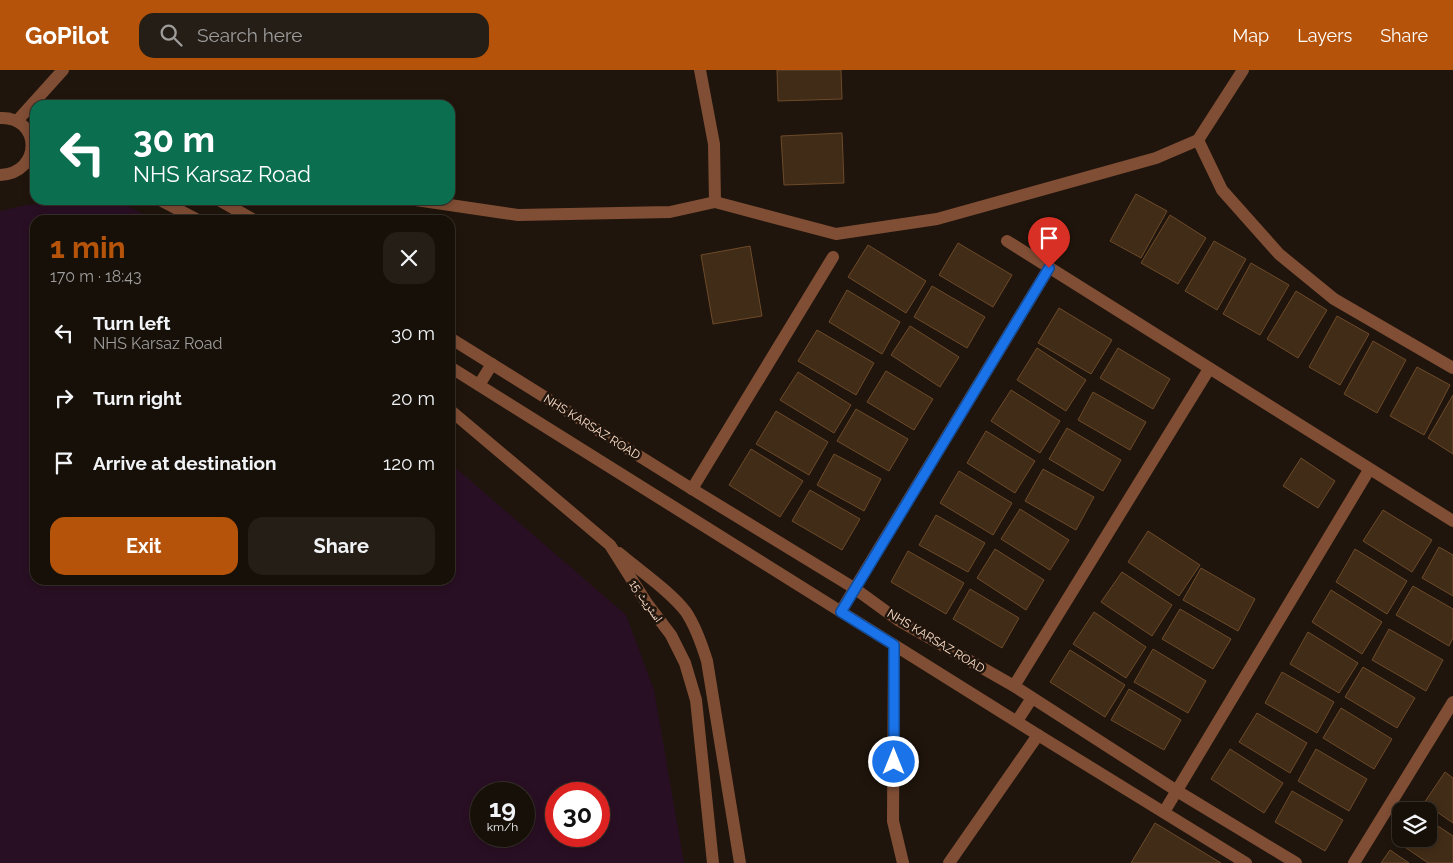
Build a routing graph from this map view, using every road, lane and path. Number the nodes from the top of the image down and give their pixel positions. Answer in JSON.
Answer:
{"nodes":[{"id":1,"x":63,"y":70,"type":"edge"},
{"id":2,"x":700,"y":70,"type":"edge"},
{"id":3,"x":1243,"y":70,"type":"edge"},
{"id":4,"x":36,"y":100,"type":"edge"},
{"id":5,"x":30,"y":107,"type":"edge"},
{"id":6,"x":0,"y":118,"type":"edge"},
{"id":7,"x":17,"y":121,"type":"junction"},
{"id":8,"x":30,"y":134,"type":"edge"},
{"id":9,"x":1198,"y":140,"type":"junction"},
{"id":10,"x":30,"y":157,"type":"edge"},
{"id":11,"x":19,"y":170,"type":"junction"},
{"id":12,"x":30,"y":171,"type":"edge"},
{"id":13,"x":0,"y":175,"type":"edge"},
{"id":14,"x":715,"y":202,"type":"junction"},
{"id":15,"x":170,"y":205,"type":"edge"},
{"id":16,"x":228,"y":205,"type":"edge"},
{"id":17,"x":450,"y":205,"type":"edge"},
{"id":18,"x":188,"y":215,"type":"edge"},
{"id":19,"x":245,"y":215,"type":"edge"},
{"id":20,"x":1007,"y":241,"type":"dead end"},
{"id":21,"x":833,"y":257,"type":"dead end"},
{"id":22,"x":1049,"y":268,"type":"junction"},
{"id":23,"x":455,"y":341,"type":"edge"},
{"id":24,"x":492,"y":364,"type":"junction"},
{"id":25,"x":1453,"y":368,"type":"edge"},
{"id":26,"x":1209,"y":369,"type":"junction"},
{"id":27,"x":455,"y":370,"type":"edge"},
{"id":28,"x":479,"y":385,"type":"junction"},
{"id":29,"x":455,"y":414,"type":"edge"},
{"id":30,"x":1369,"y":470,"type":"junction"},
{"id":31,"x":692,"y":490,"type":"junction"},
{"id":32,"x":1453,"y":522,"type":"edge"},
{"id":33,"x":610,"y":545,"type":"junction"},
{"id":34,"x":854,"y":588,"type":"junction"},
{"id":35,"x":841,"y":612,"type":"junction"},
{"id":36,"x":894,"y":645,"type":"junction"},
{"id":37,"x":1014,"y":686,"type":"junction"},
{"id":38,"x":1032,"y":698,"type":"junction"},
{"id":39,"x":1453,"y":702,"type":"edge"},
{"id":40,"x":1016,"y":721,"type":"junction"},
{"id":41,"x":1038,"y":735,"type":"junction"},
{"id":42,"x":1177,"y":791,"type":"junction"},
{"id":43,"x":1164,"y":812,"type":"junction"},
{"id":44,"x":713,"y":863,"type":"edge"},
{"id":45,"x":740,"y":863,"type":"edge"},
{"id":46,"x":903,"y":863,"type":"edge"},
{"id":47,"x":949,"y":863,"type":"edge"},
{"id":48,"x":1246,"y":863,"type":"edge"},
{"id":49,"x":1296,"y":863,"type":"edge"},
{"id":50,"x":1354,"y":863,"type":"edge"}],
"edges":[{"from":1,"to":4,"type":"street"},
{"from":2,"to":14,"type":"street"},
{"from":3,"to":9,"type":"street"},
{"from":5,"to":7,"type":"street"},
{"from":6,"to":7,"type":"street"},
{"from":7,"to":8,"type":"street"},
{"from":9,"to":14,"type":"street"},
{"from":9,"to":25,"type":"street"},
{"from":10,"to":11,"type":"street"},
{"from":11,"to":12,"type":"street"},
{"from":11,"to":13,"type":"street"},
{"from":14,"to":17,"type":"street"},
{"from":15,"to":18,"type":"street"},
{"from":16,"to":19,"type":"street"},
{"from":20,"to":22,"type":"street"},
{"from":21,"to":31,"type":"street"},
{"from":22,"to":26,"type":"street"},
{"from":22,"to":34,"type":"street"},
{"from":23,"to":24,"type":"street","name":"NHS KARSAZ ROAD"},
{"from":24,"to":28,"type":"street"},
{"from":24,"to":31,"type":"street","name":"NHS KARSAZ ROAD"},
{"from":26,"to":30,"type":"street"},
{"from":26,"to":37,"type":"street"},
{"from":27,"to":28,"type":"street","name":"NHS KARSAZ ROAD"},
{"from":28,"to":35,"type":"street","name":"NHS KARSAZ ROAD"},
{"from":29,"to":33,"type":"street","name":"اسٹریٹ 15"},
{"from":30,"to":32,"type":"street"},
{"from":30,"to":42,"type":"street"},
{"from":31,"to":34,"type":"street","name":"NHS KARSAZ ROAD"},
{"from":33,"to":44,"type":"street","name":"اسٹریٹ 15"},
{"from":33,"to":45,"type":"street"},
{"from":34,"to":35,"type":"street"},
{"from":34,"to":37,"type":"street","name":"NHS KARSAZ ROAD"},
{"from":35,"to":36,"type":"street","name":"NHS KARSAZ ROAD"},
{"from":36,"to":40,"type":"street","name":"NHS KARSAZ ROAD"},
{"from":36,"to":46,"type":"street"},
{"from":37,"to":38,"type":"street","name":"NHS KARSAZ ROAD"},
{"from":38,"to":40,"type":"street"},
{"from":38,"to":42,"type":"street","name":"NHS KARSAZ ROAD"},
{"from":39,"to":50,"type":"street"},
{"from":40,"to":41,"type":"street","name":"NHS KARSAZ ROAD"},
{"from":41,"to":43,"type":"street","name":"NHS KARSAZ ROAD"},
{"from":41,"to":47,"type":"street"},
{"from":42,"to":43,"type":"street"},
{"from":42,"to":49,"type":"street","name":"NHS KARSAZ ROAD"},
{"from":43,"to":48,"type":"street","name":"NHS KARSAZ ROAD"}]}
